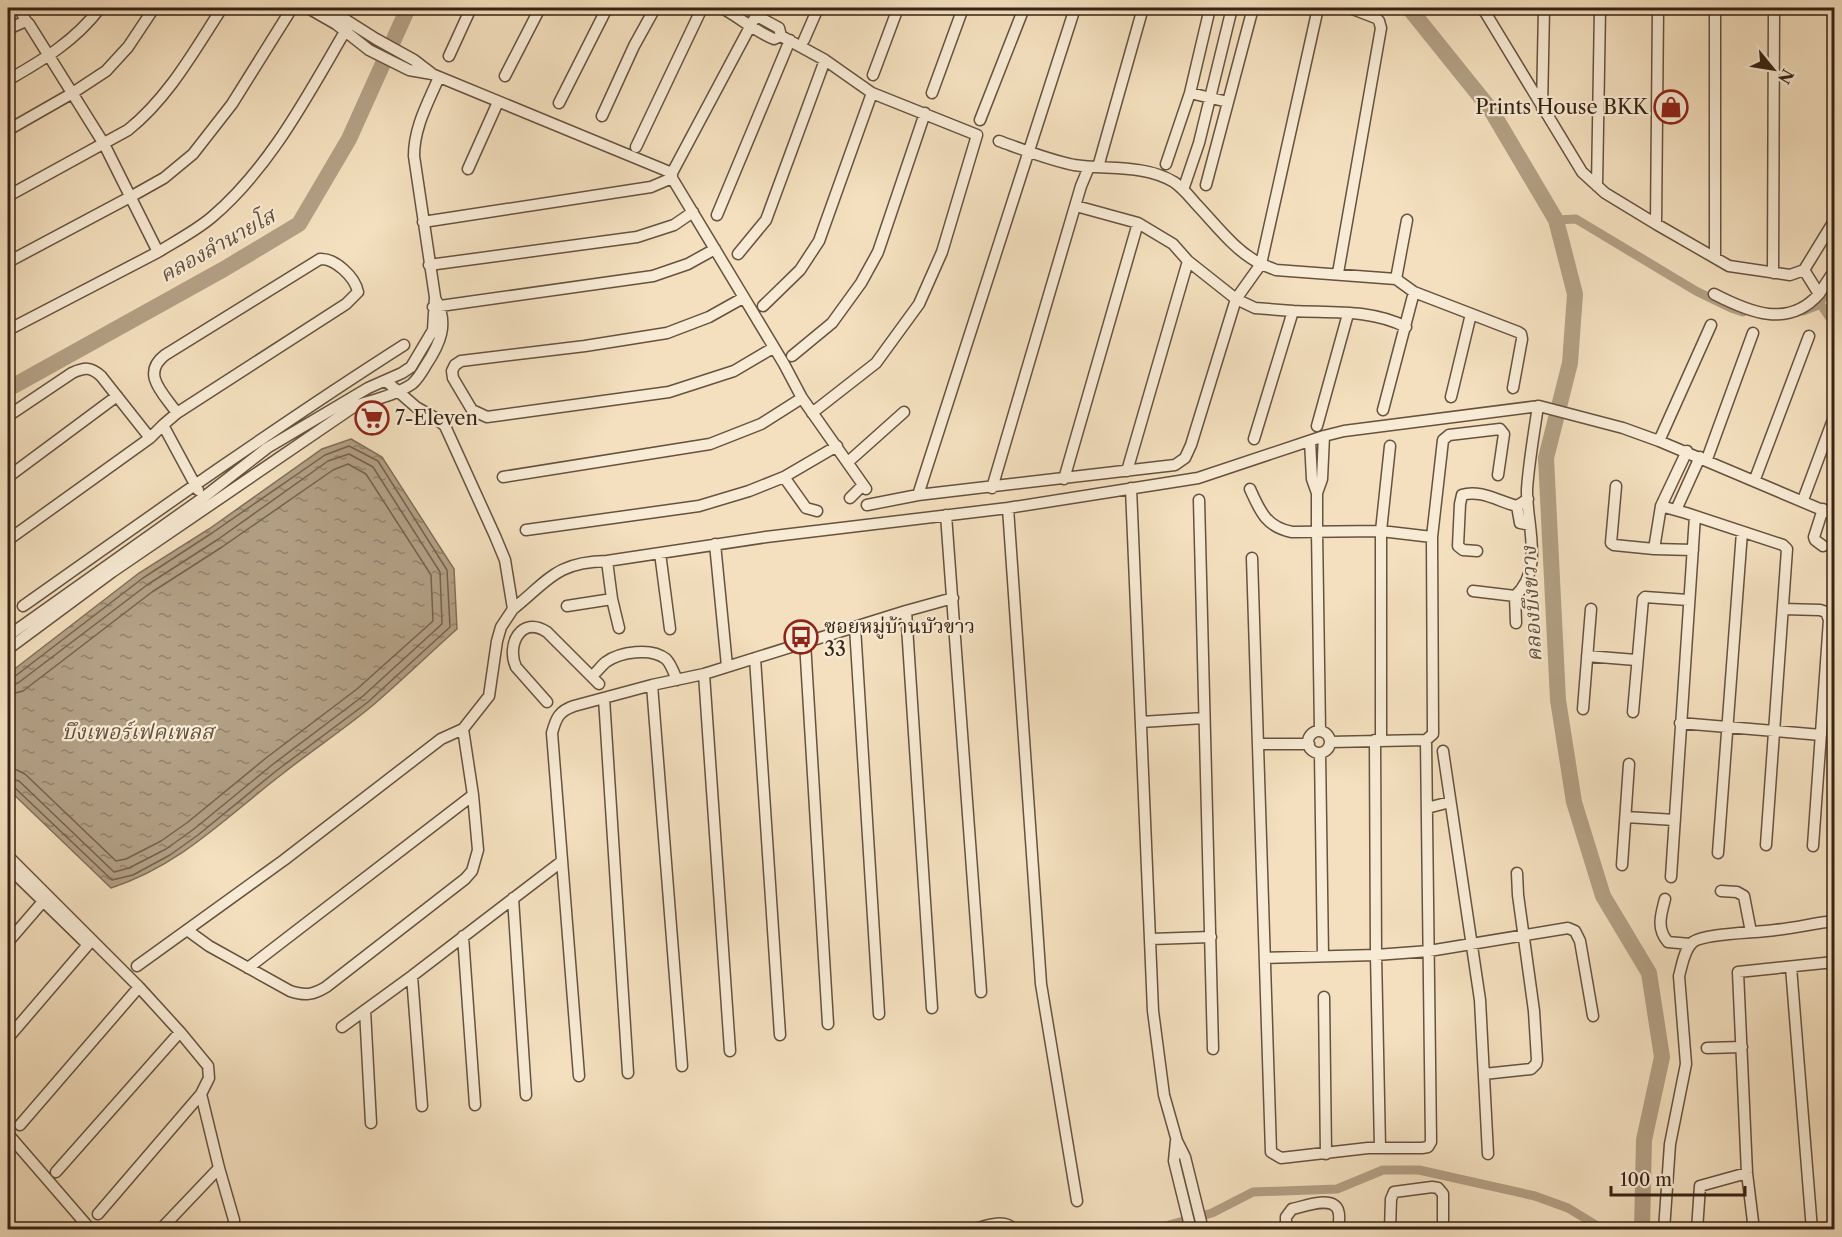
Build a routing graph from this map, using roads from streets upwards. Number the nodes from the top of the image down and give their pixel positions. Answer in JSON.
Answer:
{"nodes":[{"id":1,"x":19,"y":8,"type":"edge"},
{"id":2,"x":100,"y":8,"type":"edge"},
{"id":3,"x":154,"y":8,"type":"edge"},
{"id":4,"x":222,"y":8,"type":"edge"},
{"id":5,"x":292,"y":8,"type":"edge"},
{"id":6,"x":308,"y":8,"type":"edge"},
{"id":7,"x":327,"y":8,"type":"edge"},
{"id":8,"x":471,"y":8,"type":"edge"},
{"id":9,"x":540,"y":8,"type":"edge"},
{"id":10,"x":607,"y":8,"type":"edge"},
{"id":11,"x":655,"y":8,"type":"edge"},
{"id":12,"x":702,"y":8,"type":"edge"},
{"id":13,"x":722,"y":8,"type":"edge"},
{"id":14,"x":818,"y":8,"type":"edge"},
{"id":15,"x":897,"y":8,"type":"edge"},
{"id":16,"x":963,"y":8,"type":"edge"},
{"id":17,"x":1024,"y":8,"type":"edge"},
{"id":18,"x":1075,"y":8,"type":"edge"},
{"id":19,"x":1143,"y":8,"type":"edge"},
{"id":20,"x":1210,"y":8,"type":"edge"},
{"id":21,"x":1232,"y":8,"type":"edge"},
{"id":22,"x":1252,"y":8,"type":"edge"},
{"id":23,"x":1318,"y":8,"type":"edge"},
{"id":24,"x":1350,"y":8,"type":"edge"},
{"id":25,"x":1544,"y":8,"type":"edge"},
{"id":26,"x":1600,"y":8,"type":"edge"},
{"id":27,"x":1658,"y":8,"type":"edge"},
{"id":28,"x":1715,"y":8,"type":"edge"},
{"id":29,"x":1774,"y":8,"type":"edge"},
{"id":30,"x":1834,"y":8,"type":"edge"},
{"id":31,"x":1483,"y":9,"type":"edge"},
{"id":32,"x":758,"y":11,"type":"edge"},
{"id":33,"x":342,"y":12,"type":"edge"},
{"id":34,"x":26,"y":21,"type":"junction"},
{"id":35,"x":750,"y":26,"type":"junction"},
{"id":36,"x":347,"y":27,"type":"junction"},
{"id":37,"x":8,"y":29,"type":"edge"},
{"id":38,"x":786,"y":38,"type":"junction"},
{"id":39,"x":804,"y":40,"type":"dead end"},
{"id":40,"x":449,"y":56,"type":"dead end"},
{"id":41,"x":49,"y":57,"type":"junction"},
{"id":42,"x":825,"y":60,"type":"junction"},
{"id":43,"x":411,"y":65,"type":"junction"},
{"id":44,"x":1834,"y":66,"type":"edge"},
{"id":45,"x":436,"y":75,"type":"junction"},
{"id":46,"x":873,"y":75,"type":"dead end"},
{"id":47,"x":505,"y":76,"type":"dead end"},
{"id":48,"x":8,"y":80,"type":"edge"},
{"id":49,"x":872,"y":93,"type":"junction"},
{"id":50,"x":932,"y":93,"type":"dead end"},
{"id":51,"x":1190,"y":93,"type":"junction"},
{"id":52,"x":72,"y":94,"type":"junction"},
{"id":53,"x":1210,"y":98,"type":"junction"},
{"id":54,"x":498,"y":102,"type":"junction"},
{"id":55,"x":1228,"y":102,"type":"junction"},
{"id":56,"x":559,"y":103,"type":"dead end"},
{"id":57,"x":1542,"y":108,"type":"junction"},
{"id":58,"x":925,"y":113,"type":"junction"},
{"id":59,"x":602,"y":116,"type":"dead end"},
{"id":60,"x":980,"y":120,"type":"dead end"},
{"id":61,"x":8,"y":130,"type":"edge"},
{"id":62,"x":999,"y":141,"type":"dead end"},
{"id":63,"x":104,"y":144,"type":"junction"},
{"id":64,"x":636,"y":147,"type":"dead end"},
{"id":65,"x":1027,"y":152,"type":"junction"},
{"id":66,"x":1167,"y":164,"type":"dead end"},
{"id":67,"x":1093,"y":167,"type":"junction"},
{"id":68,"x":468,"y":169,"type":"dead end"},
{"id":69,"x":672,"y":176,"type":"junction"},
{"id":70,"x":1206,"y":185,"type":"dead end"},
{"id":71,"x":1597,"y":186,"type":"junction"},
{"id":72,"x":1183,"y":190,"type":"junction"},
{"id":73,"x":8,"y":196,"type":"edge"},
{"id":74,"x":132,"y":196,"type":"junction"},
{"id":75,"x":1076,"y":206,"type":"junction"},
{"id":76,"x":693,"y":212,"type":"junction"},
{"id":77,"x":717,"y":215,"type":"dead end"},
{"id":78,"x":1407,"y":220,"type":"dead end"},
{"id":79,"x":1834,"y":221,"type":"edge"},
{"id":80,"x":423,"y":222,"type":"junction"},
{"id":81,"x":1137,"y":223,"type":"junction"},
{"id":82,"x":1656,"y":224,"type":"junction"},
{"id":83,"x":715,"y":249,"type":"junction"},
{"id":84,"x":158,"y":252,"type":"junction"},
{"id":85,"x":738,"y":254,"type":"dead end"},
{"id":86,"x":1715,"y":258,"type":"junction"},
{"id":87,"x":1188,"y":261,"type":"junction"},
{"id":88,"x":8,"y":262,"type":"edge"},
{"id":89,"x":1261,"y":264,"type":"junction"},
{"id":90,"x":429,"y":265,"type":"junction"},
{"id":91,"x":1804,"y":270,"type":"junction"},
{"id":92,"x":1834,"y":272,"type":"edge"},
{"id":93,"x":1338,"y":273,"type":"junction"},
{"id":94,"x":1773,"y":273,"type":"junction"},
{"id":95,"x":1395,"y":279,"type":"junction"},
{"id":96,"x":1414,"y":291,"type":"junction"},
{"id":97,"x":1714,"y":294,"type":"dead end"},
{"id":98,"x":1818,"y":294,"type":"junction"},
{"id":99,"x":743,"y":298,"type":"junction"},
{"id":100,"x":1236,"y":299,"type":"junction"},
{"id":101,"x":436,"y":303,"type":"junction"},
{"id":102,"x":763,"y":306,"type":"dead end"},
{"id":103,"x":1293,"y":311,"type":"junction"},
{"id":104,"x":1348,"y":314,"type":"junction"},
{"id":105,"x":1471,"y":314,"type":"junction"},
{"id":106,"x":1711,"y":325,"type":"dead end"},
{"id":107,"x":1406,"y":327,"type":"junction"},
{"id":108,"x":8,"y":330,"type":"edge"},
{"id":109,"x":1753,"y":333,"type":"dead end"},
{"id":110,"x":1809,"y":336,"type":"dead end"},
{"id":111,"x":435,"y":339,"type":"junction"},
{"id":112,"x":404,"y":345,"type":"dead end"},
{"id":113,"x":773,"y":348,"type":"junction"},
{"id":114,"x":792,"y":356,"type":"dead end"},
{"id":115,"x":386,"y":381,"type":"junction"},
{"id":116,"x":1513,"y":388,"type":"dead end"},
{"id":117,"x":397,"y":391,"type":"junction"},
{"id":118,"x":117,"y":396,"type":"junction"},
{"id":119,"x":1451,"y":397,"type":"dead end"},
{"id":120,"x":802,"y":398,"type":"junction"},
{"id":121,"x":1539,"y":406,"type":"junction"},
{"id":122,"x":1383,"y":410,"type":"dead end"},
{"id":123,"x":904,"y":412,"type":"dead end"},
{"id":124,"x":177,"y":413,"type":"junction"},
{"id":125,"x":812,"y":413,"type":"junction"},
{"id":126,"x":8,"y":416,"type":"edge"},
{"id":127,"x":1834,"y":417,"type":"edge"},
{"id":128,"x":163,"y":425,"type":"junction"},
{"id":129,"x":1317,"y":426,"type":"dead end"},
{"id":130,"x":1324,"y":436,"type":"junction"},
{"id":131,"x":150,"y":438,"type":"junction"},
{"id":132,"x":1254,"y":439,"type":"dead end"},
{"id":133,"x":1310,"y":441,"type":"junction"},
{"id":134,"x":1659,"y":441,"type":"junction"},
{"id":135,"x":837,"y":446,"type":"junction"},
{"id":136,"x":1390,"y":446,"type":"dead end"},
{"id":137,"x":1687,"y":451,"type":"junction"},
{"id":138,"x":1704,"y":458,"type":"junction"},
{"id":139,"x":848,"y":462,"type":"junction"},
{"id":140,"x":1127,"y":471,"type":"junction"},
{"id":141,"x":1498,"y":474,"type":"dead end"},
{"id":142,"x":8,"y":477,"type":"edge"},
{"id":143,"x":503,"y":477,"type":"dead end"},
{"id":144,"x":784,"y":477,"type":"junction"},
{"id":145,"x":1064,"y":479,"type":"junction"},
{"id":146,"x":1755,"y":480,"type":"junction"},
{"id":147,"x":195,"y":484,"type":"junction"},
{"id":148,"x":1616,"y":486,"type":"dead end"},
{"id":149,"x":992,"y":488,"type":"junction"},
{"id":150,"x":1131,"y":488,"type":"junction"},
{"id":151,"x":1250,"y":489,"type":"dead end"},
{"id":152,"x":1317,"y":493,"type":"junction"},
{"id":153,"x":918,"y":495,"type":"junction"},
{"id":154,"x":850,"y":498,"type":"dead end"},
{"id":155,"x":1528,"y":499,"type":"junction"},
{"id":156,"x":1199,"y":500,"type":"dead end"},
{"id":157,"x":1803,"y":500,"type":"junction"},
{"id":158,"x":206,"y":501,"type":"junction"},
{"id":159,"x":867,"y":505,"type":"dead end"},
{"id":160,"x":1517,"y":506,"type":"junction"},
{"id":161,"x":1660,"y":506,"type":"junction"},
{"id":162,"x":1008,"y":508,"type":"junction"},
{"id":163,"x":1823,"y":509,"type":"junction"},
{"id":164,"x":1676,"y":510,"type":"junction"},
{"id":165,"x":817,"y":511,"type":"dead end"},
{"id":166,"x":946,"y":515,"type":"junction"},
{"id":167,"x":1834,"y":515,"type":"edge"},
{"id":168,"x":1695,"y":516,"type":"junction"},
{"id":169,"x":1530,"y":525,"type":"junction"},
{"id":170,"x":526,"y":530,"type":"dead end"},
{"id":171,"x":1317,"y":531,"type":"junction"},
{"id":172,"x":1381,"y":531,"type":"junction"},
{"id":173,"x":1742,"y":532,"type":"junction"},
{"id":174,"x":1432,"y":537,"type":"junction"},
{"id":175,"x":8,"y":540,"type":"edge"},
{"id":176,"x":715,"y":544,"type":"junction"},
{"id":177,"x":1824,"y":546,"type":"dead end"},
{"id":178,"x":1654,"y":549,"type":"junction"},
{"id":179,"x":1692,"y":550,"type":"junction"},
{"id":180,"x":1477,"y":551,"type":"dead end"},
{"id":181,"x":660,"y":553,"type":"junction"},
{"id":182,"x":1252,"y":558,"type":"dead end"},
{"id":183,"x":607,"y":561,"type":"junction"},
{"id":184,"x":1473,"y":591,"type":"dead end"},
{"id":185,"x":1515,"y":596,"type":"junction"},
{"id":186,"x":953,"y":598,"type":"junction"},
{"id":187,"x":612,"y":599,"type":"junction"},
{"id":188,"x":1688,"y":600,"type":"junction"},
{"id":189,"x":23,"y":606,"type":"dead end"},
{"id":190,"x":567,"y":606,"type":"dead end"},
{"id":191,"x":513,"y":609,"type":"junction"},
{"id":192,"x":1591,"y":609,"type":"dead end"},
{"id":193,"x":1783,"y":609,"type":"junction"},
{"id":194,"x":906,"y":611,"type":"junction"},
{"id":195,"x":1516,"y":623,"type":"dead end"},
{"id":196,"x":855,"y":627,"type":"junction"},
{"id":197,"x":28,"y":628,"type":"junction"},
{"id":198,"x":619,"y":628,"type":"dead end"},
{"id":199,"x":670,"y":629,"type":"dead end"},
{"id":200,"x":8,"y":636,"type":"edge"},
{"id":201,"x":805,"y":642,"type":"junction"},
{"id":202,"x":8,"y":649,"type":"edge"},
{"id":203,"x":1587,"y":656,"type":"junction"},
{"id":204,"x":755,"y":658,"type":"junction"},
{"id":205,"x":1636,"y":660,"type":"junction"},
{"id":206,"x":728,"y":666,"type":"junction"},
{"id":207,"x":704,"y":674,"type":"junction"},
{"id":208,"x":677,"y":680,"type":"junction"},
{"id":209,"x":652,"y":685,"type":"junction"},
{"id":210,"x":604,"y":698,"type":"junction"},
{"id":211,"x":547,"y":702,"type":"dead end"},
{"id":212,"x":1583,"y":709,"type":"dead end"},
{"id":213,"x":1633,"y":712,"type":"dead end"},
{"id":214,"x":1204,"y":718,"type":"junction"},
{"id":215,"x":1141,"y":722,"type":"junction"},
{"id":216,"x":1680,"y":723,"type":"junction"},
{"id":217,"x":1729,"y":728,"type":"junction"},
{"id":218,"x":464,"y":729,"type":"junction"},
{"id":219,"x":1320,"y":731,"type":"junction"},
{"id":220,"x":1775,"y":732,"type":"junction"},
{"id":221,"x":1821,"y":735,"type":"junction"},
{"id":222,"x":1378,"y":740,"type":"junction"},
{"id":223,"x":1426,"y":740,"type":"junction"},
{"id":224,"x":1330,"y":742,"type":"junction"},
{"id":225,"x":1259,"y":744,"type":"junction"},
{"id":226,"x":1309,"y":744,"type":"junction"},
{"id":227,"x":1443,"y":751,"type":"dead end"},
{"id":228,"x":1320,"y":753,"type":"junction"},
{"id":229,"x":1629,"y":764,"type":"dead end"},
{"id":230,"x":473,"y":795,"type":"junction"},
{"id":231,"x":1450,"y":802,"type":"junction"},
{"id":232,"x":1427,"y":808,"type":"junction"},
{"id":233,"x":1626,"y":817,"type":"junction"},
{"id":234,"x":1675,"y":820,"type":"junction"},
{"id":235,"x":1766,"y":845,"type":"dead end"},
{"id":236,"x":1812,"y":846,"type":"dead end"},
{"id":237,"x":1719,"y":853,"type":"dead end"},
{"id":238,"x":8,"y":856,"type":"edge"},
{"id":239,"x":561,"y":862,"type":"junction"},
{"id":240,"x":1622,"y":866,"type":"dead end"},
{"id":241,"x":8,"y":867,"type":"edge"},
{"id":242,"x":1517,"y":873,"type":"dead end"},
{"id":243,"x":1671,"y":877,"type":"dead end"},
{"id":244,"x":1721,"y":891,"type":"dead end"},
{"id":245,"x":46,"y":898,"type":"junction"},
{"id":246,"x":513,"y":898,"type":"junction"},
{"id":247,"x":1665,"y":899,"type":"dead end"},
{"id":248,"x":1834,"y":921,"type":"edge"},
{"id":249,"x":187,"y":930,"type":"junction"},
{"id":250,"x":1751,"y":932,"type":"junction"},
{"id":251,"x":463,"y":936,"type":"junction"},
{"id":252,"x":1524,"y":936,"type":"junction"},
{"id":253,"x":1211,"y":937,"type":"junction"},
{"id":254,"x":1151,"y":939,"type":"junction"},
{"id":255,"x":8,"y":942,"type":"edge"},
{"id":256,"x":90,"y":942,"type":"junction"},
{"id":257,"x":1472,"y":944,"type":"junction"},
{"id":258,"x":1690,"y":944,"type":"junction"},
{"id":259,"x":1429,"y":951,"type":"junction"},
{"id":260,"x":1376,"y":955,"type":"junction"},
{"id":261,"x":1323,"y":956,"type":"junction"},
{"id":262,"x":1265,"y":958,"type":"junction"},
{"id":263,"x":1834,"y":962,"type":"edge"},
{"id":264,"x":137,"y":966,"type":"dead end"},
{"id":265,"x":1791,"y":966,"type":"junction"},
{"id":266,"x":248,"y":968,"type":"junction"},
{"id":267,"x":412,"y":976,"type":"junction"},
{"id":268,"x":137,"y":989,"type":"junction"},
{"id":269,"x":981,"y":992,"type":"dead end"},
{"id":270,"x":1324,"y":998,"type":"dead end"},
{"id":271,"x":932,"y":1008,"type":"dead end"},
{"id":272,"x":364,"y":1010,"type":"junction"},
{"id":273,"x":879,"y":1014,"type":"dead end"},
{"id":274,"x":1593,"y":1016,"type":"dead end"},
{"id":275,"x":828,"y":1024,"type":"dead end"},
{"id":276,"x":342,"y":1027,"type":"dead end"},
{"id":277,"x":178,"y":1034,"type":"junction"},
{"id":278,"x":780,"y":1035,"type":"dead end"},
{"id":279,"x":8,"y":1038,"type":"edge"},
{"id":280,"x":1742,"y":1047,"type":"junction"},
{"id":281,"x":1707,"y":1048,"type":"dead end"},
{"id":282,"x":1214,"y":1049,"type":"dead end"},
{"id":283,"x":730,"y":1051,"type":"dead end"},
{"id":284,"x":682,"y":1066,"type":"dead end"},
{"id":285,"x":628,"y":1072,"type":"dead end"},
{"id":286,"x":1484,"y":1074,"type":"junction"},
{"id":287,"x":579,"y":1076,"type":"dead end"},
{"id":288,"x":204,"y":1089,"type":"junction"},
{"id":289,"x":526,"y":1095,"type":"dead end"},
{"id":290,"x":475,"y":1105,"type":"dead end"},
{"id":291,"x":422,"y":1106,"type":"dead end"},
{"id":292,"x":372,"y":1123,"type":"dead end"},
{"id":293,"x":20,"y":1125,"type":"dead end"},
{"id":294,"x":8,"y":1134,"type":"edge"},
{"id":295,"x":1380,"y":1148,"type":"junction"},
{"id":296,"x":1326,"y":1154,"type":"junction"},
{"id":297,"x":1488,"y":1154,"type":"dead end"},
{"id":298,"x":1179,"y":1159,"type":"junction"},
{"id":299,"x":219,"y":1168,"type":"junction"},
{"id":300,"x":56,"y":1172,"type":"dead end"},
{"id":301,"x":1748,"y":1173,"type":"junction"},
{"id":302,"x":1077,"y":1201,"type":"dead end"},
{"id":303,"x":98,"y":1214,"type":"dead end"},
{"id":304,"x":91,"y":1230,"type":"edge"},
{"id":305,"x":160,"y":1230,"type":"edge"},
{"id":306,"x":234,"y":1230,"type":"edge"},
{"id":307,"x":971,"y":1230,"type":"edge"},
{"id":308,"x":1014,"y":1230,"type":"edge"},
{"id":309,"x":1191,"y":1230,"type":"edge"},
{"id":310,"x":1203,"y":1230,"type":"edge"},
{"id":311,"x":1286,"y":1230,"type":"edge"},
{"id":312,"x":1338,"y":1230,"type":"edge"},
{"id":313,"x":1390,"y":1230,"type":"edge"},
{"id":314,"x":1443,"y":1230,"type":"edge"},
{"id":315,"x":1664,"y":1230,"type":"edge"},
{"id":316,"x":1697,"y":1230,"type":"edge"},
{"id":317,"x":1754,"y":1230,"type":"edge"},
{"id":318,"x":1812,"y":1230,"type":"edge"}],
"edges":[{"from":1,"to":34,"type":"street"},
{"from":2,"to":41,"type":"street"},
{"from":3,"to":52,"type":"street"},
{"from":4,"to":63,"type":"street"},
{"from":5,"to":74,"type":"street"},
{"from":6,"to":36,"type":"street"},
{"from":7,"to":33,"type":"street"},
{"from":8,"to":40,"type":"street"},
{"from":9,"to":47,"type":"street"},
{"from":10,"to":56,"type":"street"},
{"from":11,"to":59,"type":"street"},
{"from":12,"to":64,"type":"street"},
{"from":13,"to":35,"type":"street"},
{"from":14,"to":39,"type":"street"},
{"from":15,"to":46,"type":"street"},
{"from":16,"to":50,"type":"street"},
{"from":17,"to":60,"type":"street"},
{"from":18,"to":65,"type":"street"},
{"from":19,"to":67,"type":"street"},
{"from":20,"to":51,"type":"street"},
{"from":21,"to":53,"type":"street"},
{"from":22,"to":55,"type":"street"},
{"from":23,"to":89,"type":"street"},
{"from":24,"to":93,"type":"street"},
{"from":25,"to":57,"type":"street"},
{"from":26,"to":71,"type":"street"},
{"from":27,"to":82,"type":"street"},
{"from":28,"to":86,"type":"street"},
{"from":29,"to":94,"type":"street"},
{"from":30,"to":44,"type":"street"},
{"from":31,"to":57,"type":"street"},
{"from":32,"to":35,"type":"street"},
{"from":32,"to":38,"type":"street"},
{"from":33,"to":36,"type":"street"},
{"from":34,"to":37,"type":"street"},
{"from":34,"to":41,"type":"street"},
{"from":35,"to":38,"type":"street"},
{"from":35,"to":69,"type":"street"},
{"from":36,"to":43,"type":"street"},
{"from":36,"to":43,"type":"street"},
{"from":36,"to":84,"type":"street"},
{"from":38,"to":42,"type":"street"},
{"from":38,"to":77,"type":"street"},
{"from":41,"to":48,"type":"street"},
{"from":41,"to":52,"type":"street"},
{"from":42,"to":49,"type":"street"},
{"from":42,"to":85,"type":"street"},
{"from":43,"to":45,"type":"street"},
{"from":45,"to":54,"type":"street"},
{"from":45,"to":80,"type":"street"},
{"from":49,"to":58,"type":"street"},
{"from":49,"to":102,"type":"street"},
{"from":51,"to":53,"type":"street"},
{"from":51,"to":66,"type":"street"},
{"from":52,"to":61,"type":"street"},
{"from":52,"to":63,"type":"street"},
{"from":53,"to":55,"type":"street"},
{"from":53,"to":72,"type":"street"},
{"from":54,"to":68,"type":"street"},
{"from":54,"to":69,"type":"street"},
{"from":55,"to":70,"type":"street"},
{"from":57,"to":71,"type":"street"},
{"from":58,"to":114,"type":"street"},
{"from":58,"to":125,"type":"street"},
{"from":62,"to":65,"type":"street"},
{"from":63,"to":73,"type":"street"},
{"from":63,"to":74,"type":"street"},
{"from":65,"to":67,"type":"street"},
{"from":65,"to":153,"type":"street"},
{"from":67,"to":72,"type":"street"},
{"from":67,"to":75,"type":"street"},
{"from":69,"to":76,"type":"street"},
{"from":69,"to":80,"type":"street"},
{"from":71,"to":82,"type":"street"},
{"from":72,"to":89,"type":"street"},
{"from":74,"to":84,"type":"street"},
{"from":74,"to":88,"type":"street"},
{"from":75,"to":81,"type":"street"},
{"from":75,"to":149,"type":"street"},
{"from":76,"to":83,"type":"street"},
{"from":76,"to":90,"type":"street"},
{"from":78,"to":95,"type":"street"},
{"from":79,"to":91,"type":"street"},
{"from":80,"to":90,"type":"street"},
{"from":81,"to":87,"type":"street"},
{"from":81,"to":145,"type":"street"},
{"from":82,"to":86,"type":"street"},
{"from":83,"to":99,"type":"street"},
{"from":83,"to":101,"type":"street"},
{"from":84,"to":108,"type":"street"},
{"from":86,"to":94,"type":"street"},
{"from":87,"to":100,"type":"street"},
{"from":87,"to":140,"type":"street"},
{"from":89,"to":93,"type":"street"},
{"from":89,"to":100,"type":"street"},
{"from":90,"to":101,"type":"street"},
{"from":91,"to":94,"type":"street"},
{"from":91,"to":98,"type":"street"},
{"from":92,"to":98,"type":"street"},
{"from":93,"to":95,"type":"street"},
{"from":95,"to":96,"type":"street"},
{"from":96,"to":105,"type":"street"},
{"from":96,"to":107,"type":"street"},
{"from":97,"to":98,"type":"street"},
{"from":99,"to":113,"type":"street"},
{"from":99,"to":113,"type":"street"},
{"from":100,"to":103,"type":"street"},
{"from":100,"to":140,"type":"street"},
{"from":101,"to":111,"type":"street"},
{"from":103,"to":104,"type":"street"},
{"from":103,"to":132,"type":"street"},
{"from":104,"to":107,"type":"street"},
{"from":104,"to":129,"type":"street"},
{"from":105,"to":116,"type":"street"},
{"from":105,"to":119,"type":"street"},
{"from":106,"to":134,"type":"street"},
{"from":107,"to":122,"type":"street"},
{"from":109,"to":138,"type":"street"},
{"from":110,"to":146,"type":"street"},
{"from":111,"to":115,"type":"street"},
{"from":111,"to":117,"type":"street"},
{"from":112,"to":147,"type":"street"},
{"from":113,"to":120,"type":"street"},
{"from":115,"to":117,"type":"street"},
{"from":115,"to":158,"type":"street"},
{"from":117,"to":158,"type":"street"},
{"from":117,"to":191,"type":"street"},
{"from":118,"to":126,"type":"street"},
{"from":118,"to":131,"type":"street"},
{"from":118,"to":142,"type":"street"},
{"from":120,"to":125,"type":"street"},
{"from":120,"to":143,"type":"street"},
{"from":121,"to":130,"type":"street"},
{"from":121,"to":134,"type":"street"},
{"from":121,"to":155,"type":"street"},
{"from":123,"to":139,"type":"street"},
{"from":124,"to":124,"type":"street"},
{"from":124,"to":128,"type":"street"},
{"from":125,"to":135,"type":"street"},
{"from":127,"to":157,"type":"street"},
{"from":128,"to":131,"type":"street"},
{"from":128,"to":147,"type":"street"},
{"from":130,"to":133,"type":"street"},
{"from":130,"to":152,"type":"street"},
{"from":131,"to":175,"type":"street"},
{"from":133,"to":150,"type":"street"},
{"from":133,"to":152,"type":"street"},
{"from":134,"to":137,"type":"street"},
{"from":135,"to":139,"type":"street"},
{"from":135,"to":144,"type":"street"},
{"from":136,"to":172,"type":"street"},
{"from":137,"to":138,"type":"street"},
{"from":137,"to":161,"type":"street"},
{"from":138,"to":146,"type":"street"},
{"from":138,"to":164,"type":"street"},
{"from":139,"to":154,"type":"street"},
{"from":140,"to":145,"type":"street"},
{"from":141,"to":174,"type":"street"},
{"from":144,"to":165,"type":"street"},
{"from":144,"to":170,"type":"street"},
{"from":145,"to":149,"type":"street"},
{"from":146,"to":157,"type":"street"},
{"from":147,"to":158,"type":"street"},
{"from":147,"to":189,"type":"street"},
{"from":148,"to":178,"type":"street"},
{"from":149,"to":153,"type":"street"},
{"from":150,"to":162,"type":"street"},
{"from":150,"to":215,"type":"street"},
{"from":151,"to":171,"type":"street"},
{"from":152,"to":171,"type":"street"},
{"from":153,"to":159,"type":"street"},
{"from":155,"to":160,"type":"street"},
{"from":155,"to":169,"type":"street"},
{"from":156,"to":214,"type":"street"},
{"from":157,"to":163,"type":"street"},
{"from":158,"to":197,"type":"street"},
{"from":160,"to":169,"type":"street"},
{"from":160,"to":180,"type":"street"},
{"from":161,"to":164,"type":"street"},
{"from":161,"to":178,"type":"street"},
{"from":162,"to":166,"type":"street"},
{"from":162,"to":302,"type":"street"},
{"from":163,"to":167,"type":"street"},
{"from":163,"to":177,"type":"street"},
{"from":164,"to":168,"type":"street"},
{"from":166,"to":176,"type":"street"},
{"from":166,"to":186,"type":"street"},
{"from":168,"to":173,"type":"street"},
{"from":168,"to":179,"type":"street"},
{"from":169,"to":185,"type":"street"},
{"from":171,"to":172,"type":"street"},
{"from":171,"to":219,"type":"street"},
{"from":172,"to":174,"type":"street"},
{"from":172,"to":222,"type":"street"},
{"from":173,"to":193,"type":"street"},
{"from":173,"to":217,"type":"street"},
{"from":174,"to":223,"type":"street"},
{"from":176,"to":181,"type":"street"},
{"from":176,"to":206,"type":"street"},
{"from":178,"to":179,"type":"street"},
{"from":179,"to":188,"type":"street"},
{"from":181,"to":183,"type":"street"},
{"from":181,"to":199,"type":"street"},
{"from":182,"to":225,"type":"street"},
{"from":183,"to":187,"type":"street"},
{"from":183,"to":191,"type":"street"},
{"from":184,"to":185,"type":"street"},
{"from":185,"to":195,"type":"street"},
{"from":186,"to":194,"type":"street"},
{"from":186,"to":269,"type":"street"},
{"from":187,"to":190,"type":"street"},
{"from":187,"to":198,"type":"street"},
{"from":188,"to":205,"type":"street"},
{"from":188,"to":216,"type":"street"},
{"from":191,"to":218,"type":"street"},
{"from":192,"to":203,"type":"street"},
{"from":193,"to":220,"type":"street"},
{"from":193,"to":221,"type":"street"},
{"from":194,"to":196,"type":"street"},
{"from":194,"to":271,"type":"street"},
{"from":196,"to":201,"type":"street"},
{"from":196,"to":273,"type":"street"},
{"from":197,"to":200,"type":"street"},
{"from":197,"to":202,"type":"street"},
{"from":201,"to":204,"type":"street"},
{"from":201,"to":275,"type":"street"},
{"from":203,"to":205,"type":"street"},
{"from":203,"to":212,"type":"street"},
{"from":204,"to":206,"type":"street"},
{"from":204,"to":278,"type":"street"},
{"from":205,"to":213,"type":"street"},
{"from":206,"to":207,"type":"street"},
{"from":207,"to":208,"type":"street"},
{"from":207,"to":283,"type":"street"},
{"from":208,"to":209,"type":"street"},
{"from":208,"to":211,"type":"street"},
{"from":209,"to":210,"type":"street"},
{"from":209,"to":284,"type":"street"},
{"from":210,"to":239,"type":"street"},
{"from":210,"to":285,"type":"street"},
{"from":214,"to":215,"type":"street"},
{"from":214,"to":253,"type":"street"},
{"from":215,"to":254,"type":"street"},
{"from":216,"to":217,"type":"street"},
{"from":216,"to":234,"type":"street"},
{"from":217,"to":220,"type":"street"},
{"from":217,"to":237,"type":"street"},
{"from":218,"to":230,"type":"street"},
{"from":218,"to":249,"type":"street"},
{"from":219,"to":224,"type":"street"},
{"from":219,"to":226,"type":"street"},
{"from":220,"to":221,"type":"street"},
{"from":220,"to":235,"type":"street"},
{"from":221,"to":236,"type":"street"},
{"from":222,"to":223,"type":"street"},
{"from":222,"to":224,"type":"street"},
{"from":222,"to":260,"type":"street"},
{"from":223,"to":232,"type":"street"},
{"from":224,"to":228,"type":"street"},
{"from":225,"to":226,"type":"street"},
{"from":225,"to":262,"type":"street"},
{"from":226,"to":228,"type":"street"},
{"from":227,"to":231,"type":"street"},
{"from":228,"to":261,"type":"street"},
{"from":229,"to":233,"type":"street"},
{"from":230,"to":266,"type":"street"},
{"from":230,"to":266,"type":"street"},
{"from":231,"to":232,"type":"street"},
{"from":231,"to":257,"type":"street"},
{"from":232,"to":259,"type":"street"},
{"from":233,"to":234,"type":"street"},
{"from":233,"to":240,"type":"street"},
{"from":234,"to":243,"type":"street"},
{"from":238,"to":245,"type":"street"},
{"from":239,"to":246,"type":"street"},
{"from":239,"to":287,"type":"street"},
{"from":241,"to":245,"type":"street"},
{"from":242,"to":252,"type":"street"},
{"from":244,"to":250,"type":"street"},
{"from":245,"to":255,"type":"street"},
{"from":245,"to":256,"type":"street"},
{"from":246,"to":251,"type":"street"},
{"from":246,"to":289,"type":"street"},
{"from":247,"to":258,"type":"street"},
{"from":248,"to":250,"type":"street"},
{"from":249,"to":264,"type":"street"},
{"from":249,"to":266,"type":"street"},
{"from":250,"to":258,"type":"street"},
{"from":251,"to":267,"type":"street"},
{"from":251,"to":290,"type":"street"},
{"from":252,"to":257,"type":"street"},
{"from":252,"to":274,"type":"street"},
{"from":252,"to":286,"type":"street"},
{"from":253,"to":254,"type":"street"},
{"from":253,"to":282,"type":"street"},
{"from":254,"to":298,"type":"street"},
{"from":256,"to":268,"type":"street"},
{"from":256,"to":279,"type":"street"},
{"from":257,"to":259,"type":"street"},
{"from":257,"to":286,"type":"street"},
{"from":258,"to":315,"type":"street"},
{"from":259,"to":260,"type":"street"},
{"from":259,"to":295,"type":"street"},
{"from":260,"to":261,"type":"street"},
{"from":260,"to":295,"type":"street"},
{"from":261,"to":262,"type":"street"},
{"from":262,"to":296,"type":"street"},
{"from":263,"to":265,"type":"street"},
{"from":265,"to":280,"type":"street"},
{"from":265,"to":318,"type":"street"},
{"from":267,"to":272,"type":"street"},
{"from":267,"to":291,"type":"street"},
{"from":268,"to":277,"type":"street"},
{"from":268,"to":293,"type":"street"},
{"from":270,"to":296,"type":"street"},
{"from":272,"to":276,"type":"street"},
{"from":272,"to":292,"type":"street"},
{"from":277,"to":288,"type":"street"},
{"from":277,"to":300,"type":"street"},
{"from":280,"to":281,"type":"street"},
{"from":280,"to":301,"type":"street"},
{"from":286,"to":297,"type":"street"},
{"from":288,"to":299,"type":"street"},
{"from":288,"to":303,"type":"street"},
{"from":294,"to":304,"type":"street"},
{"from":295,"to":296,"type":"street"},
{"from":298,"to":309,"type":"street"},
{"from":298,"to":310,"type":"street"},
{"from":299,"to":305,"type":"street"},
{"from":299,"to":306,"type":"street"},
{"from":301,"to":316,"type":"street"},
{"from":301,"to":317,"type":"street"},
{"from":307,"to":308,"type":"street"},
{"from":311,"to":312,"type":"street"},
{"from":313,"to":314,"type":"street"}]}
